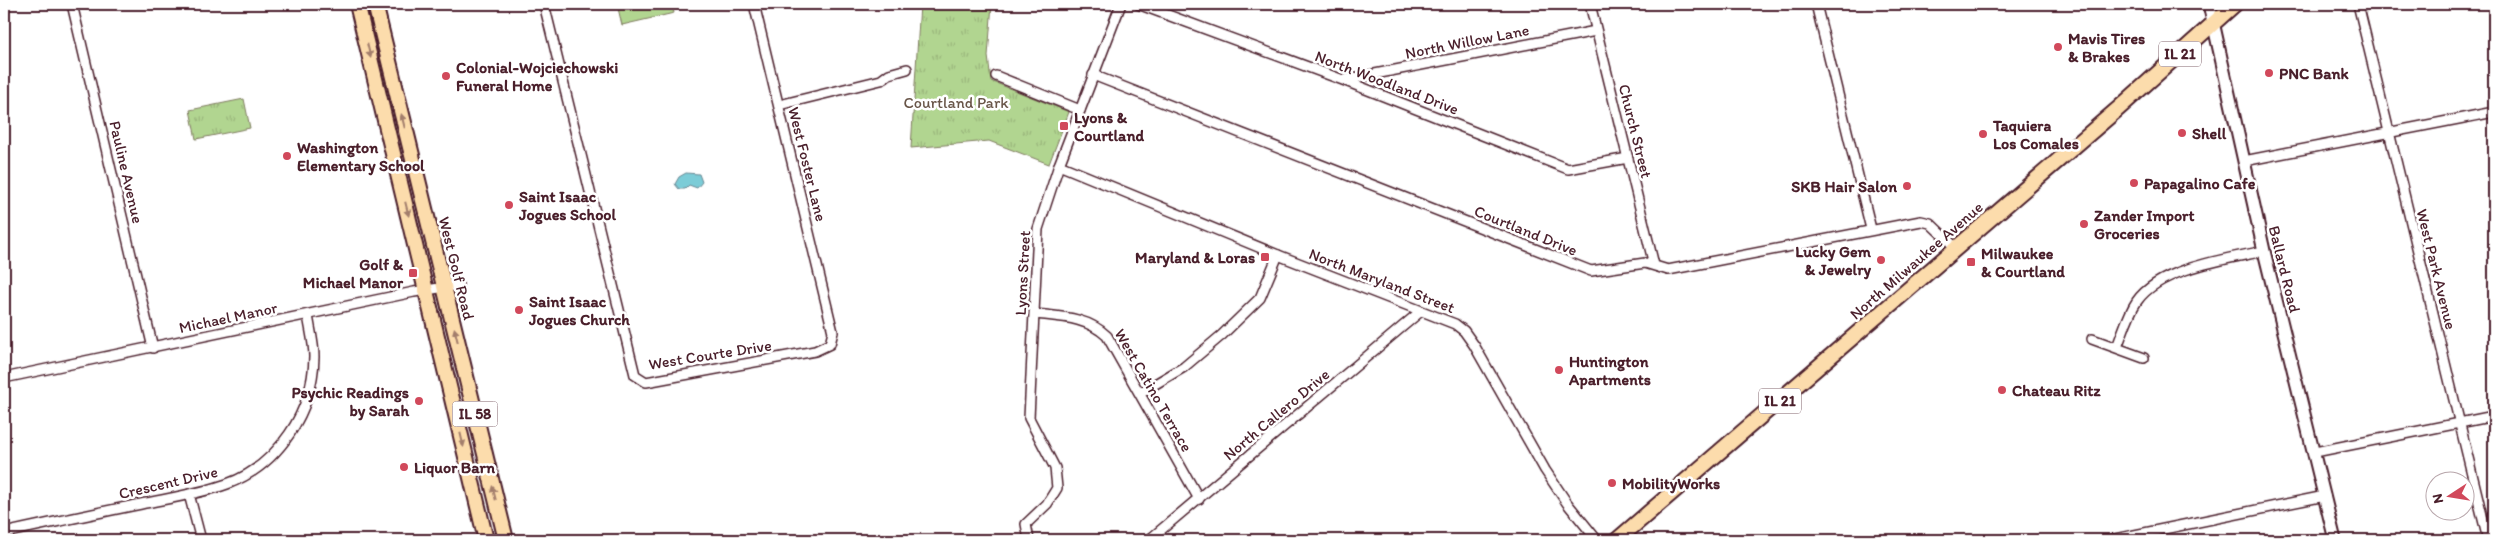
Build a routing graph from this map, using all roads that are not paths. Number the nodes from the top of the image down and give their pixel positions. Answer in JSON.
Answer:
{"nodes":[{"id":1,"x":72,"y":4,"type":"edge"},
{"id":2,"x":357,"y":4,"type":"edge"},
{"id":3,"x":375,"y":4,"type":"edge"},
{"id":4,"x":544,"y":4,"type":"edge"},
{"id":5,"x":754,"y":4,"type":"edge"},
{"id":6,"x":1120,"y":4,"type":"edge"},
{"id":7,"x":1138,"y":4,"type":"edge"},
{"id":8,"x":1590,"y":4,"type":"edge"},
{"id":9,"x":1816,"y":4,"type":"edge"},
{"id":10,"x":2210,"y":4,"type":"edge"},
{"id":11,"x":2235,"y":4,"type":"edge"},
{"id":12,"x":2358,"y":4,"type":"edge"},
{"id":13,"x":2214,"y":24,"type":"junction"},
{"id":14,"x":1596,"y":31,"type":"junction"},
{"id":15,"x":907,"y":68,"type":"dead end"},
{"id":16,"x":1093,"y":75,"type":"junction"},
{"id":17,"x":996,"y":76,"type":"dead end"},
{"id":18,"x":1343,"y":80,"type":"junction"},
{"id":19,"x":779,"y":105,"type":"junction"},
{"id":20,"x":1080,"y":110,"type":"junction"},
{"id":21,"x":2494,"y":112,"type":"edge"},
{"id":22,"x":2388,"y":132,"type":"junction"},
{"id":23,"x":1628,"y":158,"type":"junction"},
{"id":24,"x":2244,"y":161,"type":"junction"},
{"id":25,"x":1059,"y":165,"type":"junction"},
{"id":26,"x":1871,"y":229,"type":"junction"},
{"id":27,"x":1956,"y":248,"type":"junction"},
{"id":28,"x":2264,"y":251,"type":"junction"},
{"id":29,"x":1278,"y":255,"type":"junction"},
{"id":30,"x":1654,"y":265,"type":"junction"},
{"id":31,"x":451,"y":286,"type":"junction"},
{"id":32,"x":427,"y":290,"type":"junction"},
{"id":33,"x":1421,"y":310,"type":"junction"},
{"id":34,"x":1035,"y":314,"type":"junction"},
{"id":35,"x":308,"y":315,"type":"junction"},
{"id":36,"x":834,"y":332,"type":"joint"},
{"id":37,"x":2092,"y":339,"type":"dead end"},
{"id":38,"x":2116,"y":347,"type":"junction"},
{"id":39,"x":153,"y":348,"type":"junction"},
{"id":40,"x":2144,"y":358,"type":"dead end"},
{"id":41,"x":4,"y":378,"type":"edge"},
{"id":42,"x":1140,"y":393,"type":"junction"},
{"id":43,"x":2494,"y":416,"type":"edge"},
{"id":44,"x":2459,"y":423,"type":"junction"},
{"id":45,"x":2315,"y":452,"type":"junction"},
{"id":46,"x":189,"y":494,"type":"junction"},
{"id":47,"x":2325,"y":496,"type":"junction"},
{"id":48,"x":1199,"y":498,"type":"junction"},
{"id":49,"x":4,"y":533,"type":"edge"},
{"id":50,"x":200,"y":540,"type":"edge"},
{"id":51,"x":486,"y":540,"type":"edge"},
{"id":52,"x":506,"y":540,"type":"edge"},
{"id":53,"x":1029,"y":540,"type":"edge"},
{"id":54,"x":1149,"y":540,"type":"edge"},
{"id":55,"x":1597,"y":540,"type":"edge"},
{"id":56,"x":1617,"y":540,"type":"edge"},
{"id":57,"x":2110,"y":540,"type":"edge"},
{"id":58,"x":2335,"y":540,"type":"edge"},
{"id":59,"x":2488,"y":540,"type":"edge"}],
"edges":[{"from":1,"to":39,"type":"street","name":"Pauline Avenue"},
{"from":2,"to":32,"type":"main road","number":"IL 58","one_way":true},
{"from":31,"to":3,"type":"main road","name":"West Golf Road","number":"IL 58","one_way":true},
{"from":4,"to":36,"type":"street","name":"West Courte Drive"},
{"from":5,"to":19,"type":"street","name":"West Foster Lane"},
{"from":6,"to":16,"type":"street","name":"Lyons Street"},
{"from":7,"to":18,"type":"street","name":"North Woodland Drive"},
{"from":8,"to":14,"type":"street","name":"Church Street"},
{"from":9,"to":26,"type":"street"},
{"from":10,"to":13,"type":"street","name":"Ballard Road"},
{"from":11,"to":13,"type":"main road","name":"North Milwaukee Avenue","number":"IL 21"},
{"from":12,"to":22,"type":"street","name":"West Park Avenue"},
{"from":13,"to":24,"type":"street","name":"Ballard Road"},
{"from":13,"to":27,"type":"main road","name":"North Milwaukee Avenue","number":"IL 21"},
{"from":14,"to":18,"type":"street","name":"North Willow Lane"},
{"from":14,"to":23,"type":"street","name":"Church Street"},
{"from":15,"to":19,"type":"street"},
{"from":16,"to":20,"type":"street","name":"Lyons Street"},
{"from":16,"to":30,"type":"street","name":"Courtland Drive"},
{"from":17,"to":20,"type":"street"},
{"from":18,"to":23,"type":"street","name":"North Woodland Drive"},
{"from":19,"to":36,"type":"street","name":"West Foster Lane"},
{"from":20,"to":25,"type":"street","name":"Lyons Street"},
{"from":21,"to":22,"type":"street"},
{"from":22,"to":24,"type":"street"},
{"from":22,"to":44,"type":"street","name":"West Park Avenue"},
{"from":23,"to":30,"type":"street","name":"Church Street"},
{"from":24,"to":28,"type":"street","name":"Ballard Road"},
{"from":25,"to":29,"type":"street","name":"North Maryland Street"},
{"from":25,"to":34,"type":"street","name":"Lyons Street"},
{"from":26,"to":27,"type":"street","name":"Courtland Drive"},
{"from":26,"to":30,"type":"street","name":"Courtland Drive"},
{"from":27,"to":56,"type":"main road","name":"North Milwaukee Avenue","number":"IL 21"},
{"from":28,"to":38,"type":"street"},
{"from":28,"to":45,"type":"street","name":"Ballard Road"},
{"from":29,"to":33,"type":"street","name":"North Maryland Street"},
{"from":29,"to":42,"type":"street"},
{"from":31,"to":32,"type":"street","name":"Michael Manor"},
{"from":52,"to":31,"type":"main road","name":"West Golf Road","number":"IL 58","one_way":true},
{"from":32,"to":35,"type":"street","name":"Michael Manor"},
{"from":32,"to":51,"type":"main road","number":"IL 58","one_way":true},
{"from":33,"to":48,"type":"street","name":"North Callero Drive"},
{"from":33,"to":55,"type":"street","name":"North Maryland Street"},
{"from":34,"to":42,"type":"street","name":"West Catino Terrace"},
{"from":34,"to":53,"type":"street","name":"Lyons Street"},
{"from":35,"to":39,"type":"street","name":"Michael Manor"},
{"from":35,"to":46,"type":"street","name":"Crescent Drive"},
{"from":37,"to":38,"type":"street"},
{"from":38,"to":40,"type":"street"},
{"from":39,"to":41,"type":"street","name":"Michael Manor"},
{"from":42,"to":48,"type":"street","name":"West Catino Terrace"},
{"from":43,"to":44,"type":"street"},
{"from":44,"to":45,"type":"street"},
{"from":44,"to":59,"type":"street","name":"West Park Avenue"},
{"from":45,"to":47,"type":"street","name":"Ballard Road"},
{"from":46,"to":49,"type":"street","name":"Crescent Drive"},
{"from":46,"to":50,"type":"street"},
{"from":47,"to":57,"type":"street"},
{"from":47,"to":58,"type":"street","name":"Ballard Road"},
{"from":48,"to":54,"type":"street","name":"North Callero Drive"}]}
